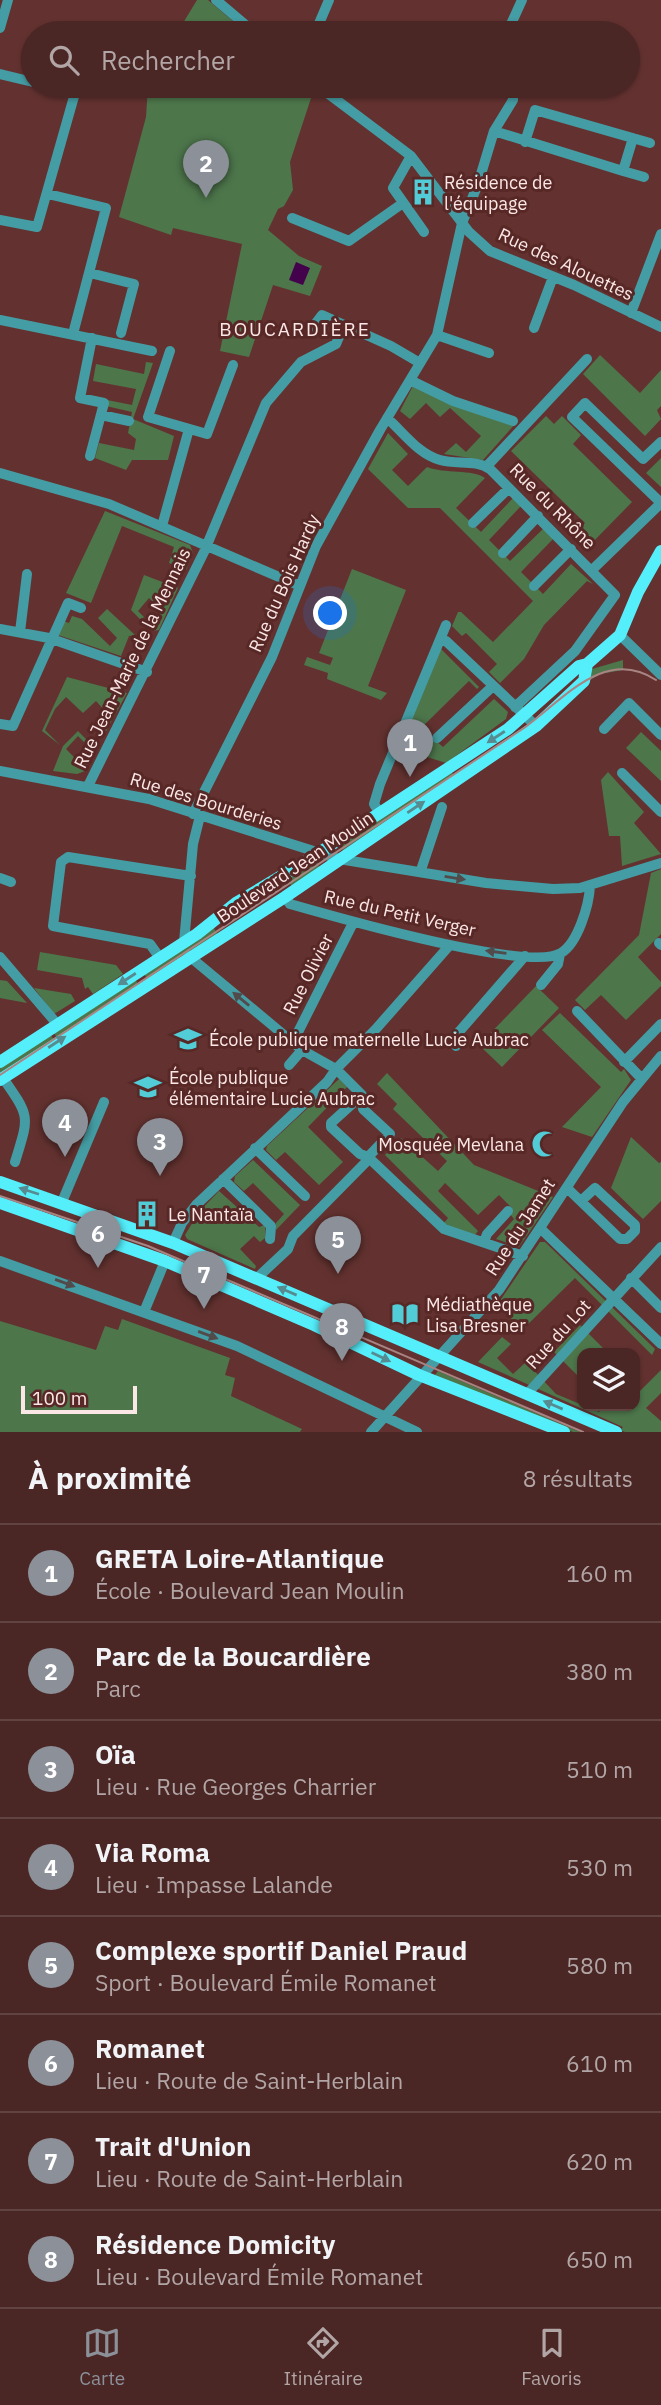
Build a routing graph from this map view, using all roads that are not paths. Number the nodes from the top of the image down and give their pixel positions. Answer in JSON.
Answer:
{"nodes":[{"id":1,"x":8,"y":0,"type":"edge"},
{"id":2,"x":216,"y":0,"type":"edge"},
{"id":3,"x":329,"y":0,"type":"edge"},
{"id":4,"x":522,"y":0,"type":"edge"},
{"id":5,"x":241,"y":21,"type":"edge"},
{"id":6,"x":320,"y":21,"type":"edge"},
{"id":7,"x":512,"y":21,"type":"edge"},
{"id":8,"x":0,"y":28,"type":"edge"},
{"id":9,"x":0,"y":74,"type":"edge"},
{"id":10,"x":21,"y":79,"type":"edge"},
{"id":11,"x":74,"y":98,"type":"edge"},
{"id":12,"x":334,"y":98,"type":"edge"},
{"id":13,"x":513,"y":98,"type":"edge"},
{"id":14,"x":494,"y":131,"type":"junction"},
{"id":15,"x":633,"y":138,"type":"junction"},
{"id":16,"x":525,"y":142,"type":"junction"},
{"id":17,"x":650,"y":143,"type":"dead end"},
{"id":18,"x":411,"y":156,"type":"junction"},
{"id":19,"x":623,"y":171,"type":"junction"},
{"id":20,"x":644,"y":177,"type":"dead end"},
{"id":21,"x":48,"y":194,"type":"junction"},
{"id":22,"x":403,"y":203,"type":"junction"},
{"id":23,"x":292,"y":218,"type":"dead end"},
{"id":24,"x":0,"y":220,"type":"edge"},
{"id":25,"x":462,"y":223,"type":"junction"},
{"id":26,"x":424,"y":232,"type":"dead end"},
{"id":27,"x":661,"y":234,"type":"edge"},
{"id":28,"x":90,"y":273,"type":"junction"},
{"id":29,"x":553,"y":277,"type":"junction"},
{"id":30,"x":631,"y":313,"type":"junction"},
{"id":31,"x":0,"y":320,"type":"edge"},
{"id":32,"x":344,"y":325,"type":"junction"},
{"id":33,"x":661,"y":327,"type":"edge"},
{"id":34,"x":534,"y":328,"type":"dead end"},
{"id":35,"x":74,"y":330,"type":"dead end"},
{"id":36,"x":310,"y":331,"type":"dead end"},
{"id":37,"x":121,"y":333,"type":"dead end"},
{"id":38,"x":437,"y":335,"type":"junction"},
{"id":39,"x":92,"y":338,"type":"junction"},
{"id":40,"x":152,"y":351,"type":"dead end"},
{"id":41,"x":170,"y":352,"type":"dead end"},
{"id":42,"x":489,"y":353,"type":"dead end"},
{"id":43,"x":587,"y":359,"type":"dead end"},
{"id":44,"x":420,"y":363,"type":"junction"},
{"id":45,"x":233,"y":365,"type":"dead end"},
{"id":46,"x":410,"y":380,"type":"junction"},
{"id":47,"x":101,"y":415,"type":"junction"},
{"id":48,"x":387,"y":418,"type":"junction"},
{"id":49,"x":129,"y":421,"type":"dead end"},
{"id":50,"x":513,"y":421,"type":"dead end"},
{"id":51,"x":189,"y":429,"type":"junction"},
{"id":52,"x":661,"y":442,"type":"edge"},
{"id":53,"x":90,"y":456,"type":"dead end"},
{"id":54,"x":643,"y":459,"type":"junction"},
{"id":55,"x":487,"y":466,"type":"junction"},
{"id":56,"x":0,"y":473,"type":"edge"},
{"id":57,"x":629,"y":474,"type":"junction"},
{"id":58,"x":509,"y":488,"type":"junction"},
{"id":59,"x":661,"y":503,"type":"edge"},
{"id":60,"x":538,"y":516,"type":"junction"},
{"id":61,"x":473,"y":523,"type":"dead end"},
{"id":62,"x":162,"y":526,"type":"junction"},
{"id":63,"x":206,"y":545,"type":"junction"},
{"id":64,"x":570,"y":548,"type":"junction"},
{"id":65,"x":661,"y":551,"type":"edge"},
{"id":66,"x":503,"y":552,"type":"dead end"},
{"id":67,"x":592,"y":570,"type":"junction"},
{"id":68,"x":27,"y":574,"type":"dead end"},
{"id":69,"x":300,"y":586,"type":"junction"},
{"id":70,"x":534,"y":586,"type":"dead end"},
{"id":71,"x":81,"y":608,"type":"dead end"},
{"id":72,"x":446,"y":625,"type":"dead end"},
{"id":73,"x":0,"y":629,"type":"edge"},
{"id":74,"x":20,"y":632,"type":"junction"},
{"id":75,"x":619,"y":636,"type":"junction"},
{"id":76,"x":50,"y":638,"type":"junction"},
{"id":77,"x":446,"y":641,"type":"dead end"},
{"id":78,"x":587,"y":664,"type":"junction"},
{"id":79,"x":147,"y":671,"type":"junction"},
{"id":80,"x":659,"y":678,"type":"edge"},
{"id":81,"x":493,"y":686,"type":"junction"},
{"id":82,"x":519,"y":712,"type":"junction"},
{"id":83,"x":0,"y":724,"type":"edge"},
{"id":84,"x":536,"y":726,"type":"junction"},
{"id":85,"x":604,"y":729,"type":"dead end"},
{"id":86,"x":661,"y":735,"type":"edge"},
{"id":87,"x":437,"y":738,"type":"dead end"},
{"id":88,"x":0,"y":771,"type":"edge"},
{"id":89,"x":622,"y":774,"type":"dead end"},
{"id":90,"x":88,"y":786,"type":"junction"},
{"id":91,"x":442,"y":807,"type":"dead end"},
{"id":92,"x":379,"y":812,"type":"junction"},
{"id":93,"x":661,"y":812,"type":"edge"},
{"id":94,"x":197,"y":815,"type":"junction"},
{"id":95,"x":318,"y":853,"type":"junction"},
{"id":96,"x":339,"y":859,"type":"junction"},
{"id":97,"x":661,"y":863,"type":"edge"},
{"id":98,"x":421,"y":870,"type":"junction"},
{"id":99,"x":191,"y":876,"type":"junction"},
{"id":100,"x":590,"y":886,"type":"junction"},
{"id":101,"x":285,"y":897,"type":"junction"},
{"id":102,"x":354,"y":923,"type":"junction"},
{"id":103,"x":184,"y":942,"type":"junction"},
{"id":104,"x":449,"y":946,"type":"junction"},
{"id":105,"x":560,"y":954,"type":"junction"},
{"id":106,"x":189,"y":956,"type":"junction"},
{"id":107,"x":524,"y":956,"type":"junction"},
{"id":108,"x":0,"y":957,"type":"edge"},
{"id":109,"x":160,"y":958,"type":"junction"},
{"id":110,"x":541,"y":985,"type":"dead end"},
{"id":111,"x":577,"y":1011,"type":"dead end"},
{"id":112,"x":661,"y":1024,"type":"edge"},
{"id":113,"x":58,"y":1026,"type":"junction"},
{"id":114,"x":297,"y":1046,"type":"junction"},
{"id":115,"x":456,"y":1046,"type":"dead end"},
{"id":116,"x":661,"y":1056,"type":"edge"},
{"id":117,"x":0,"y":1062,"type":"edge"},
{"id":118,"x":624,"y":1062,"type":"junction"},
{"id":119,"x":289,"y":1065,"type":"dead end"},
{"id":120,"x":336,"y":1069,"type":"junction"},
{"id":121,"x":641,"y":1078,"type":"junction"},
{"id":122,"x":1,"y":1079,"type":"edge"},
{"id":123,"x":362,"y":1095,"type":"junction"},
{"id":124,"x":104,"y":1102,"type":"dead end"},
{"id":125,"x":255,"y":1148,"type":"junction"},
{"id":126,"x":368,"y":1157,"type":"junction"},
{"id":127,"x":15,"y":1162,"type":"dead end"},
{"id":128,"x":223,"y":1179,"type":"junction"},
{"id":129,"x":0,"y":1182,"type":"edge"},
{"id":130,"x":567,"y":1188,"type":"junction"},
{"id":131,"x":305,"y":1196,"type":"dead end"},
{"id":132,"x":581,"y":1201,"type":"junction"},
{"id":133,"x":62,"y":1202,"type":"junction"},
{"id":134,"x":0,"y":1203,"type":"edge"},
{"id":135,"x":508,"y":1211,"type":"dead end"},
{"id":136,"x":541,"y":1229,"type":"junction"},
{"id":137,"x":270,"y":1239,"type":"dead end"},
{"id":138,"x":173,"y":1242,"type":"junction"},
{"id":139,"x":484,"y":1242,"type":"junction"},
{"id":140,"x":661,"y":1247,"type":"edge"},
{"id":141,"x":523,"y":1256,"type":"junction"},
{"id":142,"x":0,"y":1261,"type":"edge"},
{"id":143,"x":165,"y":1261,"type":"junction"},
{"id":144,"x":257,"y":1278,"type":"junction"},
{"id":145,"x":631,"y":1278,"type":"junction"},
{"id":146,"x":614,"y":1297,"type":"junction"},
{"id":147,"x":661,"y":1308,"type":"edge"},
{"id":148,"x":144,"y":1312,"type":"junction"},
{"id":149,"x":661,"y":1344,"type":"edge"},
{"id":150,"x":439,"y":1356,"type":"junction"},
{"id":151,"x":419,"y":1375,"type":"junction"},
{"id":152,"x":527,"y":1394,"type":"junction"},
{"id":153,"x":385,"y":1416,"type":"junction"},
{"id":154,"x":371,"y":1432,"type":"edge"},
{"id":155,"x":417,"y":1432,"type":"edge"},
{"id":156,"x":564,"y":1432,"type":"edge"},
{"id":157,"x":616,"y":1432,"type":"edge"}],
"edges":[{"from":1,"to":8,"type":"street"},
{"from":2,"to":5,"type":"street"},
{"from":3,"to":6,"type":"street"},
{"from":4,"to":7,"type":"street"},
{"from":9,"to":10,"type":"street"},
{"from":11,"to":21,"type":"street"},
{"from":12,"to":18,"type":"street","name":"Rue des Alouettes"},
{"from":13,"to":14,"type":"street","name":"Rue du Bois Hardy"},
{"from":14,"to":16,"type":"street"},
{"from":14,"to":25,"type":"street","name":"Rue du Bois Hardy"},
{"from":15,"to":16,"type":"street"},
{"from":15,"to":17,"type":"street"},
{"from":15,"to":19,"type":"street"},
{"from":16,"to":19,"type":"street"},
{"from":18,"to":22,"type":"street"},
{"from":18,"to":25,"type":"street","name":"Rue des Alouettes"},
{"from":19,"to":20,"type":"street"},
{"from":21,"to":24,"type":"street"},
{"from":21,"to":28,"type":"street"},
{"from":22,"to":23,"type":"street"},
{"from":22,"to":26,"type":"street"},
{"from":25,"to":29,"type":"street","name":"Rue des Alouettes"},
{"from":25,"to":38,"type":"street","name":"Rue du Bois Hardy"},
{"from":27,"to":30,"type":"street"},
{"from":28,"to":35,"type":"street"},
{"from":28,"to":37,"type":"street"},
{"from":29,"to":30,"type":"street","name":"Rue des Alouettes"},
{"from":29,"to":34,"type":"street"},
{"from":30,"to":33,"type":"street","name":"Rue des Alouettes"},
{"from":31,"to":39,"type":"street"},
{"from":32,"to":36,"type":"street"},
{"from":32,"to":44,"type":"street"},
{"from":32,"to":63,"type":"street","name":"Rue Jean-Marie de la Mennais"},
{"from":38,"to":42,"type":"street"},
{"from":38,"to":44,"type":"street","name":"Rue du Bois Hardy"},
{"from":39,"to":40,"type":"street"},
{"from":39,"to":47,"type":"street"},
{"from":41,"to":51,"type":"street"},
{"from":43,"to":55,"type":"street"},
{"from":44,"to":46,"type":"street","name":"Rue du Bois Hardy"},
{"from":45,"to":51,"type":"street"},
{"from":46,"to":48,"type":"street","name":"Rue du Bois Hardy"},
{"from":46,"to":50,"type":"street"},
{"from":47,"to":49,"type":"street"},
{"from":47,"to":53,"type":"street"},
{"from":48,"to":55,"type":"street","name":"Rue du Rhône"},
{"from":48,"to":69,"type":"street","name":"Rue du Bois Hardy"},
{"from":51,"to":62,"type":"street"},
{"from":52,"to":54,"type":"street"},
{"from":54,"to":57,"type":"street"},
{"from":54,"to":57,"type":"street"},
{"from":55,"to":58,"type":"street","name":"Rue du Rhône"},
{"from":56,"to":62,"type":"street"},
{"from":57,"to":59,"type":"street"},
{"from":58,"to":60,"type":"street","name":"Rue du Rhône"},
{"from":58,"to":61,"type":"street"},
{"from":59,"to":67,"type":"street"},
{"from":60,"to":64,"type":"street","name":"Rue du Rhône"},
{"from":60,"to":66,"type":"street"},
{"from":62,"to":63,"type":"street"},
{"from":63,"to":69,"type":"street"},
{"from":63,"to":79,"type":"street","name":"Rue Jean-Marie de la Mennais"},
{"from":64,"to":67,"type":"street","name":"Rue du Rhône"},
{"from":64,"to":70,"type":"street"},
{"from":65,"to":75,"type":"main road"},
{"from":67,"to":82,"type":"street","name":"Rue du Rhône"},
{"from":68,"to":74,"type":"street"},
{"from":69,"to":94,"type":"street","name":"Rue du Bois Hardy"},
{"from":71,"to":76,"type":"street"},
{"from":72,"to":92,"type":"street"},
{"from":73,"to":74,"type":"street"},
{"from":74,"to":76,"type":"street"},
{"from":75,"to":78,"type":"main road","name":"Boulevard Jean Moulin"},
{"from":75,"to":80,"type":"street"},
{"from":76,"to":79,"type":"street"},
{"from":76,"to":83,"type":"street"},
{"from":77,"to":81,"type":"street"},
{"from":78,"to":82,"type":"main road","name":"Boulevard Jean Moulin"},
{"from":78,"to":84,"type":"main road","name":"Boulevard Jean Moulin"},
{"from":79,"to":90,"type":"street","name":"Rue Jean-Marie de la Mennais"},
{"from":81,"to":82,"type":"street"},
{"from":81,"to":87,"type":"street"},
{"from":82,"to":84,"type":"street"},
{"from":82,"to":92,"type":"main road","name":"Boulevard Jean Moulin","one_way":true},
{"from":96,"to":84,"type":"main road","name":"Boulevard Jean Moulin","one_way":true},
{"from":85,"to":86,"type":"street"},
{"from":88,"to":90,"type":"street","name":"Rue des Bourderies"},
{"from":89,"to":93,"type":"street"},
{"from":90,"to":94,"type":"street","name":"Rue des Bourderies"},
{"from":91,"to":98,"type":"street"},
{"from":92,"to":95,"type":"main road","name":"Boulevard Jean Moulin"},
{"from":94,"to":95,"type":"street","name":"Rue des Bourderies"},
{"from":94,"to":99,"type":"street","name":"Rue du Bois Hardy"},
{"from":95,"to":96,"type":"street","name":"Rue des Bourderies"},
{"from":95,"to":103,"type":"main road","name":"Boulevard Jean Moulin"},
{"from":96,"to":98,"type":"street","name":"Rue des Bourderies"},
{"from":96,"to":101,"type":"main road","name":"Boulevard Jean Moulin"},
{"from":97,"to":100,"type":"street","name":"Rue des Bourderies"},
{"from":98,"to":100,"type":"street","name":"Rue des Bourderies","one_way":true},
{"from":99,"to":103,"type":"street","name":"Rue du Bois Hardy"},
{"from":99,"to":109,"type":"street"},
{"from":100,"to":105,"type":"street"},
{"from":101,"to":102,"type":"street","name":"Rue du Petit Verger"},
{"from":101,"to":106,"type":"main road","name":"Boulevard Jean Moulin"},
{"from":102,"to":104,"type":"street","name":"Rue du Petit Verger"},
{"from":102,"to":114,"type":"street","name":"Rue Olivier"},
{"from":103,"to":109,"type":"main road","name":"Boulevard Jean Moulin"},
{"from":107,"to":104,"type":"street","name":"Rue du Petit Verger","one_way":true},
{"from":104,"to":120,"type":"street"},
{"from":105,"to":107,"type":"street","name":"Rue du Petit Verger"},
{"from":105,"to":110,"type":"street"},
{"from":114,"to":106,"type":"street","one_way":true},
{"from":122,"to":106,"type":"main road","name":"Boulevard Jean Moulin","one_way":true},
{"from":107,"to":115,"type":"street"},
{"from":108,"to":113,"type":"street"},
{"from":109,"to":113,"type":"main road","name":"Boulevard Jean Moulin","one_way":true},
{"from":111,"to":118,"type":"street"},
{"from":112,"to":118,"type":"street"},
{"from":113,"to":117,"type":"main road","name":"Boulevard Jean Moulin"},
{"from":114,"to":119,"type":"street","name":"Rue Olivier"},
{"from":114,"to":120,"type":"street"},
{"from":116,"to":121,"type":"street","name":"Rue du Jamet"},
{"from":118,"to":121,"type":"street"},
{"from":120,"to":123,"type":"street"},
{"from":120,"to":125,"type":"street"},
{"from":121,"to":130,"type":"street","name":"Rue du Jamet"},
{"from":122,"to":127,"type":"street"},
{"from":123,"to":126,"type":"street"},
{"from":123,"to":126,"type":"street"},
{"from":124,"to":133,"type":"street"},
{"from":125,"to":128,"type":"street"},
{"from":125,"to":131,"type":"street"},
{"from":126,"to":139,"type":"street"},
{"from":126,"to":144,"type":"street"},
{"from":128,"to":137,"type":"street"},
{"from":128,"to":138,"type":"street"},
{"from":133,"to":129,"type":"main road","one_way":true},
{"from":130,"to":132,"type":"street"},
{"from":130,"to":136,"type":"street","name":"Rue du Jamet"},
{"from":132,"to":132,"type":"street"},
{"from":133,"to":138,"type":"main road"},
{"from":134,"to":143,"type":"main road"},
{"from":135,"to":139,"type":"street"},
{"from":136,"to":141,"type":"street","name":"Rue du Jamet"},
{"from":136,"to":146,"type":"street"},
{"from":138,"to":144,"type":"main road"},
{"from":139,"to":141,"type":"street"},
{"from":140,"to":145,"type":"street","name":"Rue du Lot"},
{"from":141,"to":150,"type":"street","name":"Rue du Jamet"},
{"from":142,"to":148,"type":"street","one_way":true},
{"from":143,"to":148,"type":"street"},
{"from":143,"to":151,"type":"main road","one_way":true},
{"from":150,"to":144,"type":"main road","one_way":true},
{"from":145,"to":146,"type":"street","name":"Rue du Lot"},
{"from":145,"to":147,"type":"street"},
{"from":146,"to":149,"type":"street"},
{"from":146,"to":152,"type":"street","name":"Rue du Lot"},
{"from":148,"to":153,"type":"street","one_way":true},
{"from":150,"to":151,"type":"street","name":"Rue du Jamet"},
{"from":150,"to":152,"type":"main road"},
{"from":151,"to":153,"type":"street","name":"Rue du Jamet"},
{"from":151,"to":156,"type":"main road"},
{"from":157,"to":152,"type":"main road","one_way":true},
{"from":153,"to":154,"type":"street","name":"Rue du Jamet"},
{"from":153,"to":155,"type":"street"}]}
